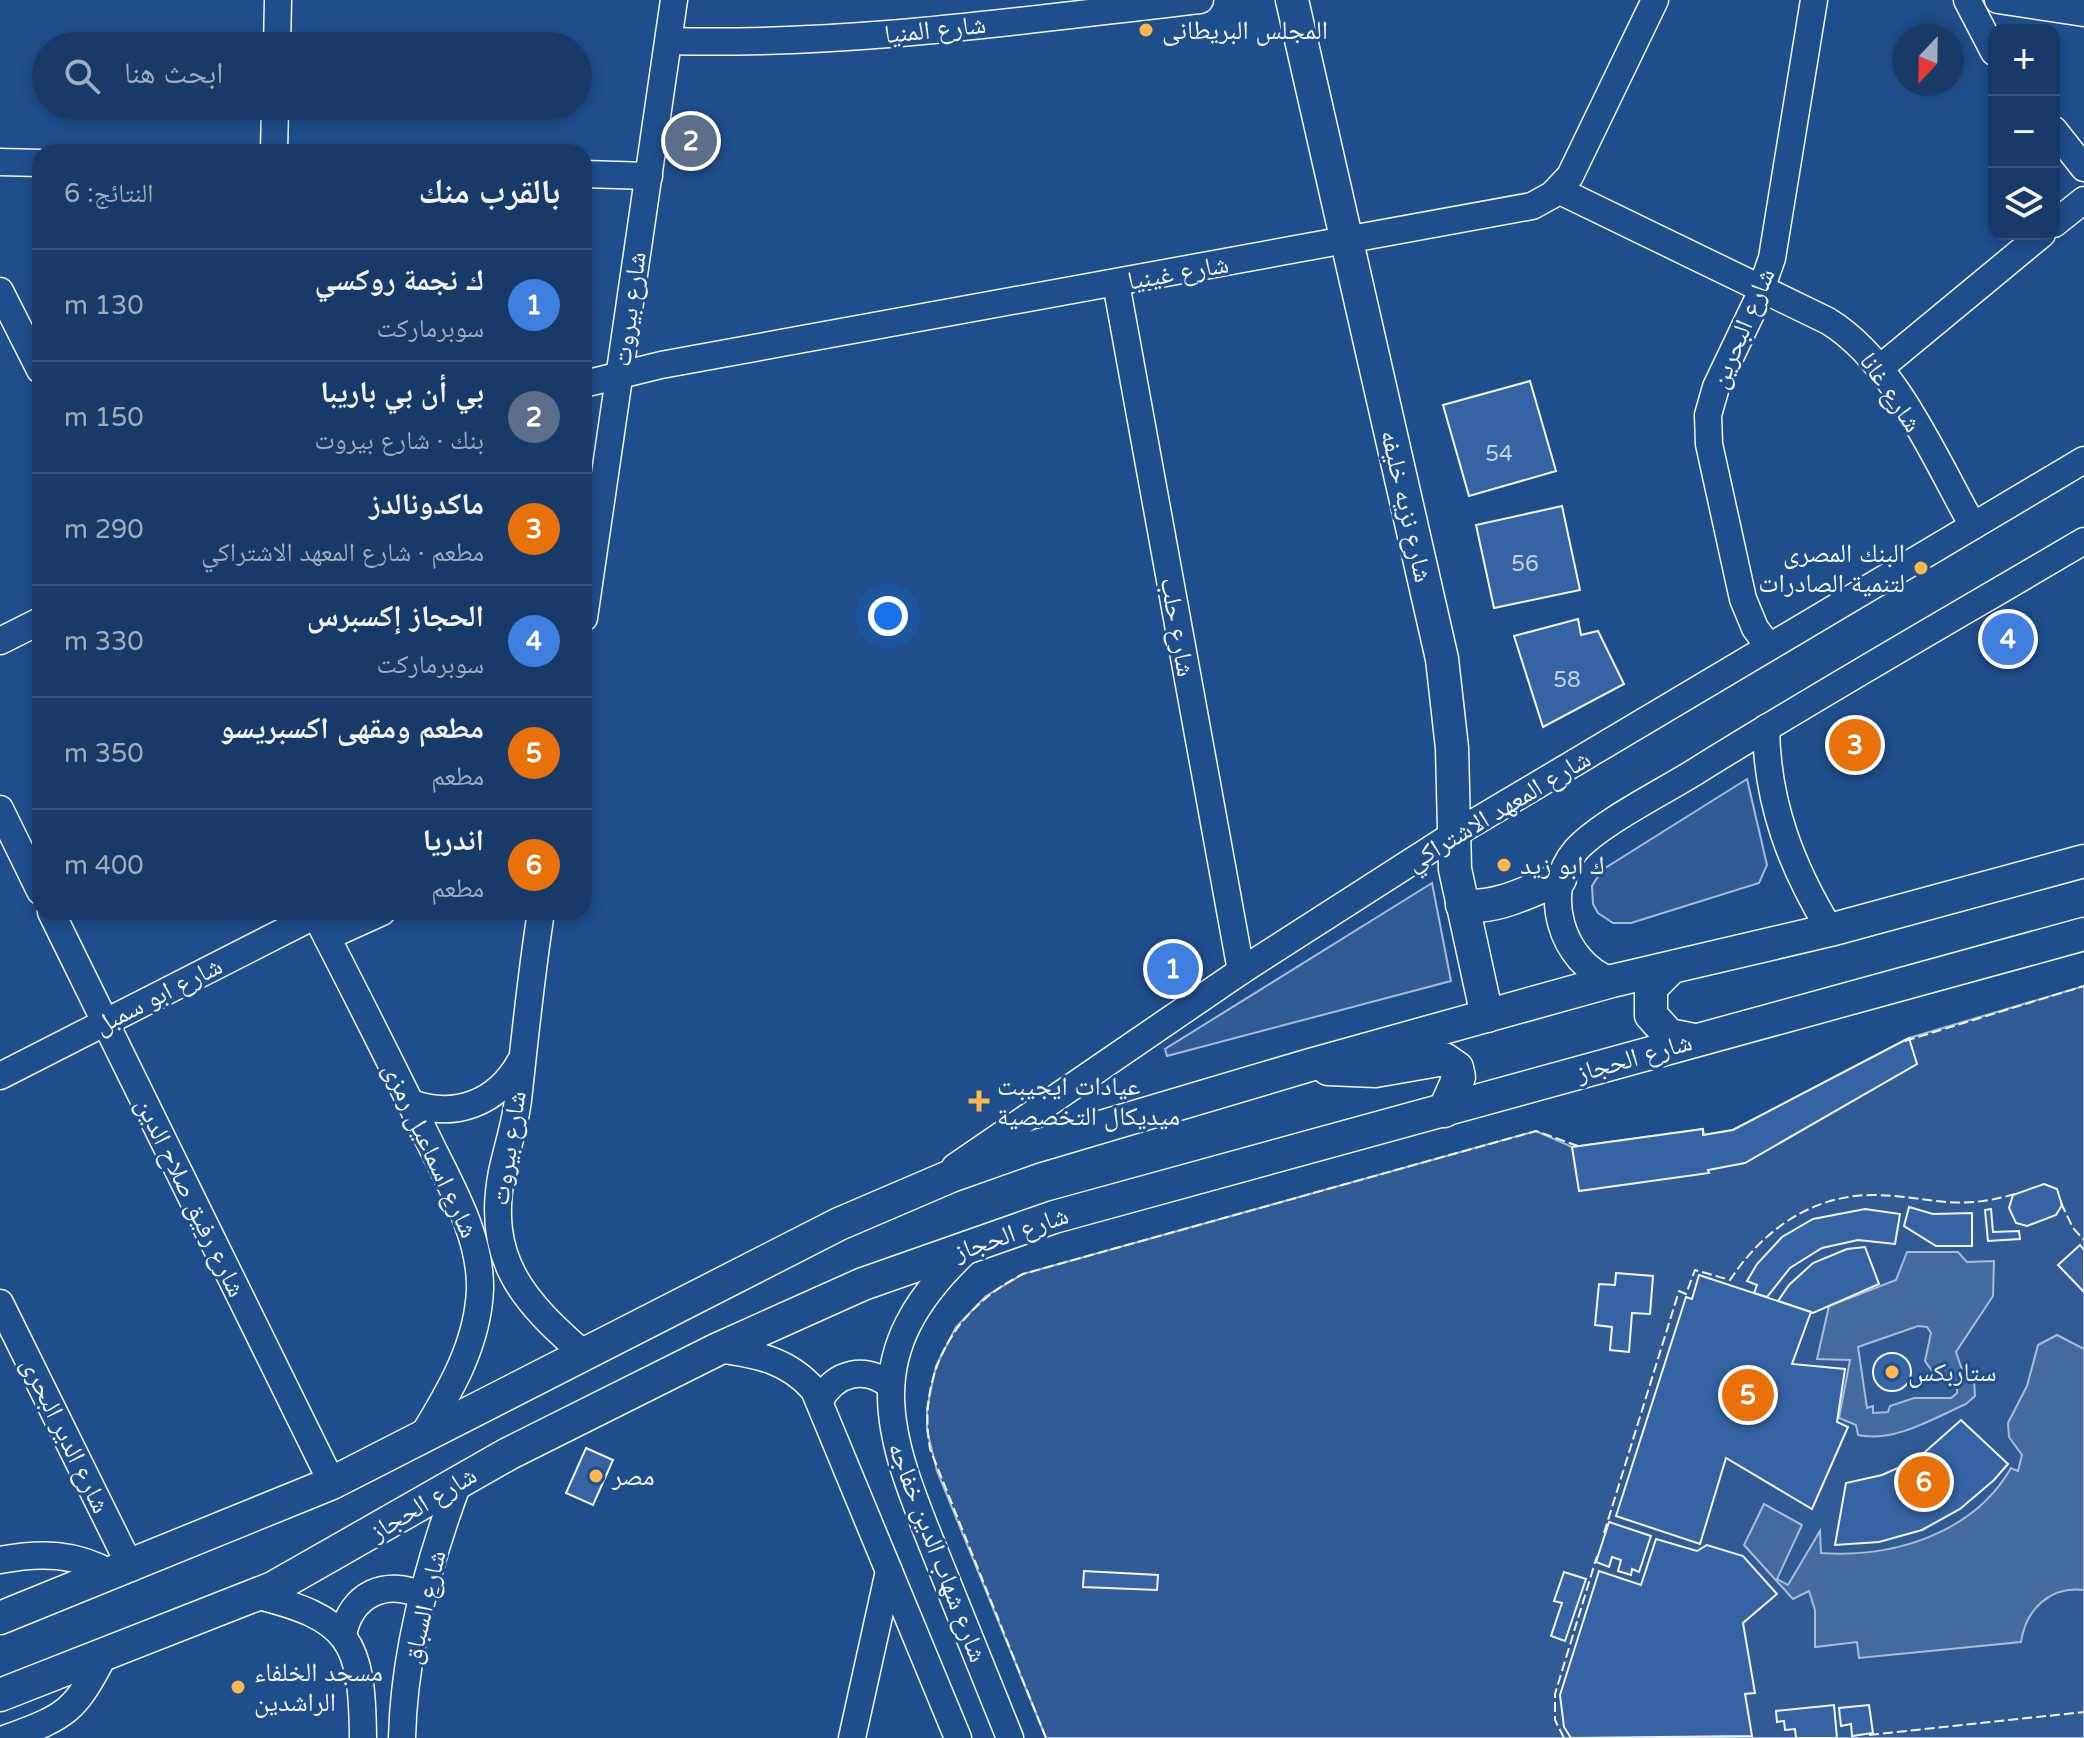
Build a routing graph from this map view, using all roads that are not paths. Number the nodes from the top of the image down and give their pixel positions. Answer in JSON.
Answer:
{"nodes":[{"id":1,"x":278,"y":0,"type":"edge"},
{"id":2,"x":674,"y":0,"type":"edge"},
{"id":3,"x":1200,"y":0,"type":"edge"},
{"id":4,"x":1292,"y":0,"type":"edge"},
{"id":5,"x":1655,"y":0,"type":"edge"},
{"id":6,"x":1814,"y":0,"type":"edge"},
{"id":7,"x":1967,"y":0,"type":"edge"},
{"id":8,"x":1998,"y":0,"type":"edge"},
{"id":9,"x":2084,"y":13,"type":"edge"},
{"id":10,"x":277,"y":32,"type":"edge"},
{"id":11,"x":1988,"y":40,"type":"edge"},
{"id":12,"x":669,"y":41,"type":"junction"},
{"id":13,"x":275,"y":120,"type":"edge"},
{"id":14,"x":2060,"y":138,"type":"edge"},
{"id":15,"x":274,"y":144,"type":"edge"},
{"id":16,"x":0,"y":162,"type":"edge"},
{"id":17,"x":32,"y":163,"type":"edge"},
{"id":18,"x":2084,"y":168,"type":"edge"},
{"id":19,"x":592,"y":174,"type":"edge"},
{"id":20,"x":649,"y":176,"type":"junction"},
{"id":21,"x":1558,"y":190,"type":"junction"},
{"id":22,"x":2084,"y":200,"type":"edge"},
{"id":23,"x":2060,"y":219,"type":"edge"},
{"id":24,"x":2035,"y":240,"type":"edge"},
{"id":25,"x":1347,"y":242,"type":"junction"},
{"id":26,"x":1116,"y":283,"type":"junction"},
{"id":27,"x":1762,"y":289,"type":"junction"},
{"id":28,"x":0,"y":291,"type":"edge"},
{"id":29,"x":32,"y":354,"type":"edge"},
{"id":30,"x":1880,"y":368,"type":"junction"},
{"id":31,"x":620,"y":374,"type":"junction"},
{"id":32,"x":592,"y":382,"type":"edge"},
{"id":33,"x":2084,"y":460,"type":"edge"},
{"id":34,"x":1973,"y":526,"type":"junction"},
{"id":35,"x":2084,"y":541,"type":"edge"},
{"id":36,"x":592,"y":564,"type":"edge"},
{"id":37,"x":32,"y":625,"type":"edge"},
{"id":38,"x":0,"y":641,"type":"edge"},
{"id":39,"x":1769,"y":647,"type":"junction"},
{"id":40,"x":1766,"y":728,"type":"junction"},
{"id":41,"x":0,"y":809,"type":"edge"},
{"id":42,"x":1453,"y":835,"type":"junction"},
{"id":43,"x":2084,"y":861,"type":"edge"},
{"id":44,"x":32,"y":875,"type":"edge"},
{"id":45,"x":1560,"y":879,"type":"junction"},
{"id":46,"x":1462,"y":905,"type":"junction"},
{"id":47,"x":55,"y":920,"type":"edge"},
{"id":48,"x":540,"y":920,"type":"edge"},
{"id":49,"x":319,"y":921,"type":"edge"},
{"id":50,"x":1830,"y":930,"type":"junction"},
{"id":51,"x":2084,"y":934,"type":"edge"},
{"id":52,"x":1670,"y":969,"type":"junction"},
{"id":53,"x":1241,"y":971,"type":"junction"},
{"id":54,"x":1612,"y":981,"type":"junction"},
{"id":55,"x":1487,"y":1016,"type":"junction"},
{"id":56,"x":105,"y":1022,"type":"junction"},
{"id":57,"x":1694,"y":1040,"type":"junction"},
{"id":58,"x":520,"y":1062,"type":"junction"},
{"id":59,"x":1310,"y":1065,"type":"junction"},
{"id":60,"x":0,"y":1076,"type":"edge"},
{"id":61,"x":411,"y":1103,"type":"junction"},
{"id":62,"x":1444,"y":1111,"type":"junction"},
{"id":63,"x":927,"y":1186,"type":"junction"},
{"id":64,"x":973,"y":1245,"type":"junction"},
{"id":65,"x":0,"y":1303,"type":"edge"},
{"id":66,"x":718,"y":1349,"type":"junction"},
{"id":67,"x":584,"y":1354,"type":"junction"},
{"id":68,"x":891,"y":1386,"type":"junction"},
{"id":69,"x":820,"y":1400,"type":"junction"},
{"id":70,"x":420,"y":1440,"type":"junction"},
{"id":71,"x":460,"y":1478,"type":"junction"},
{"id":72,"x":332,"y":1483,"type":"junction"},
{"id":73,"x":0,"y":1560,"type":"edge"},
{"id":74,"x":121,"y":1571,"type":"junction"},
{"id":75,"x":889,"y":1571,"type":"junction"},
{"id":76,"x":254,"y":1595,"type":"junction"},
{"id":77,"x":423,"y":1596,"type":"junction"},
{"id":78,"x":0,"y":1618,"type":"edge"},
{"id":79,"x":343,"y":1635,"type":"junction"},
{"id":80,"x":105,"y":1653,"type":"junction"},
{"id":81,"x":0,"y":1695,"type":"edge"},
{"id":82,"x":406,"y":1733,"type":"edge"},
{"id":83,"x":7,"y":1738,"type":"edge"},
{"id":84,"x":363,"y":1738,"type":"edge"},
{"id":85,"x":852,"y":1738,"type":"edge"},
{"id":86,"x":958,"y":1738,"type":"edge"},
{"id":87,"x":1010,"y":1738,"type":"edge"}],
"edges":[{"from":1,"to":10,"type":"street"},
{"from":2,"to":12,"type":"street","name":"شارع بيروت"},
{"from":3,"to":12,"type":"street","name":"شارع المنيا"},
{"from":4,"to":25,"type":"main road","name":"شارع نزيه خليفه"},
{"from":5,"to":21,"type":"street","name":"شارع غينيا"},
{"from":6,"to":27,"type":"street","name":"شارع البحرين"},
{"from":7,"to":11,"type":"street"},
{"from":8,"to":9,"type":"street"},
{"from":12,"to":20,"type":"street","name":"شارع بيروت"},
{"from":13,"to":15,"type":"street"},
{"from":14,"to":18,"type":"street"},
{"from":16,"to":17,"type":"street"},
{"from":19,"to":20,"type":"street"},
{"from":20,"to":31,"type":"street","name":"شارع بيروت"},
{"from":21,"to":25,"type":"street","name":"شارع غينيا"},
{"from":21,"to":27,"type":"street","name":"شارع غانا"},
{"from":22,"to":23,"type":"street"},
{"from":24,"to":30,"type":"street"},
{"from":25,"to":26,"type":"street","name":"شارع غينيا"},
{"from":25,"to":42,"type":"main road","name":"شارع نزيه خليفه"},
{"from":26,"to":31,"type":"street","name":"شارع غينيا"},
{"from":26,"to":53,"type":"street","name":"شارع حلب"},
{"from":27,"to":30,"type":"street","name":"شارع غانا"},
{"from":27,"to":39,"type":"street","name":"شارع البحرين"},
{"from":28,"to":29,"type":"street"},
{"from":30,"to":34,"type":"street","name":"شارع غانا"},
{"from":31,"to":32,"type":"street","name":"شارع غينيا"},
{"from":31,"to":36,"type":"street","name":"شارع بيروت"},
{"from":33,"to":34,"type":"street","name":"شارع المعهد الاشتراكي"},
{"from":34,"to":39,"type":"street","name":"شارع المعهد الاشتراكي"},
{"from":35,"to":40,"type":"street"},
{"from":37,"to":38,"type":"street"},
{"from":39,"to":42,"type":"street","name":"شارع المعهد الاشتراكي"},
{"from":40,"to":45,"type":"street"},
{"from":40,"to":50,"type":"street"},
{"from":41,"to":44,"type":"street"},
{"from":42,"to":46,"type":"main road","name":"شارع نزيه خليفه"},
{"from":42,"to":53,"type":"street","name":"شارع المعهد الاشتراكي"},
{"from":43,"to":50,"type":"main road","name":"شارع الحجاز"},
{"from":45,"to":46,"type":"main road"},
{"from":45,"to":54,"type":"street"},
{"from":46,"to":55,"type":"main road","name":"شارع نزيه خليفه"},
{"from":47,"to":56,"type":"street","name":"شارع رفيق صلاح الدين"},
{"from":48,"to":58,"type":"street","name":"شارع بيروت"},
{"from":49,"to":56,"type":"street","name":"شارع ابو سمبل"},
{"from":49,"to":61,"type":"street","name":"شارع اسماعيل رمزى"},
{"from":50,"to":52,"type":"main road","name":"شارع الحجاز"},
{"from":51,"to":57,"type":"main road","name":"شارع الحجاز"},
{"from":52,"to":54,"type":"main road","name":"شارع الحجاز"},
{"from":52,"to":57,"type":"main road"},
{"from":53,"to":63,"type":"street","name":"شارع المعهد الاشتراكي"},
{"from":54,"to":55,"type":"main road","name":"شارع الحجاز"},
{"from":55,"to":59,"type":"main road","name":"شارع الحجاز"},
{"from":56,"to":60,"type":"street","name":"شارع ابو سمبل"},
{"from":56,"to":72,"type":"street","name":"شارع رفيق صلاح الدين"},
{"from":57,"to":62,"type":"main road","name":"شارع الحجاز"},
{"from":58,"to":61,"type":"street"},
{"from":58,"to":67,"type":"street","name":"شارع بيروت"},
{"from":59,"to":62,"type":"main road"},
{"from":59,"to":63,"type":"main road","name":"شارع الحجاز"},
{"from":61,"to":70,"type":"street","name":"شارع اسماعيل رمزى"},
{"from":62,"to":64,"type":"main road","name":"شارع الحجاز"},
{"from":63,"to":67,"type":"main road","name":"شارع الحجاز"},
{"from":64,"to":66,"type":"main road","name":"شارع الحجاز"},
{"from":64,"to":68,"type":"street","name":"شارع شهاب الدين خفاجه"},
{"from":65,"to":74,"type":"street","name":"شارع الدير البحرى"},
{"from":66,"to":69,"type":"street","name":"شارع شهاب الدين خفاجه"},
{"from":66,"to":71,"type":"main road","name":"شارع الحجاز"},
{"from":67,"to":70,"type":"main road","name":"شارع الحجاز"},
{"from":68,"to":69,"type":"street"},
{"from":68,"to":87,"type":"street","name":"شارع شهاب الدين خفاجه"},
{"from":69,"to":75,"type":"street","name":"شارع شهاب الدين خفاجه"},
{"from":70,"to":72,"type":"main road","name":"شارع الحجاز"},
{"from":71,"to":76,"type":"main road","name":"شارع الحجاز"},
{"from":71,"to":77,"type":"street","name":"شارع السباق"},
{"from":72,"to":74,"type":"main road","name":"شارع الحجاز"},
{"from":73,"to":74,"type":"street"},
{"from":74,"to":78,"type":"main road","name":"شارع الحجاز"},
{"from":75,"to":85,"type":"street","name":"شارع شهاب الدين خفاجه"},
{"from":75,"to":86,"type":"street","name":"شارع شهاب الدين خفاجه"},
{"from":76,"to":79,"type":"street"},
{"from":76,"to":80,"type":"main road","name":"شارع الحجاز"},
{"from":77,"to":79,"type":"street"},
{"from":77,"to":82,"type":"street","name":"شارع السباق"},
{"from":79,"to":84,"type":"street","name":"شارع السباق"},
{"from":80,"to":81,"type":"main road","name":"شارع الحجاز"},
{"from":80,"to":83,"type":"street"}]}
